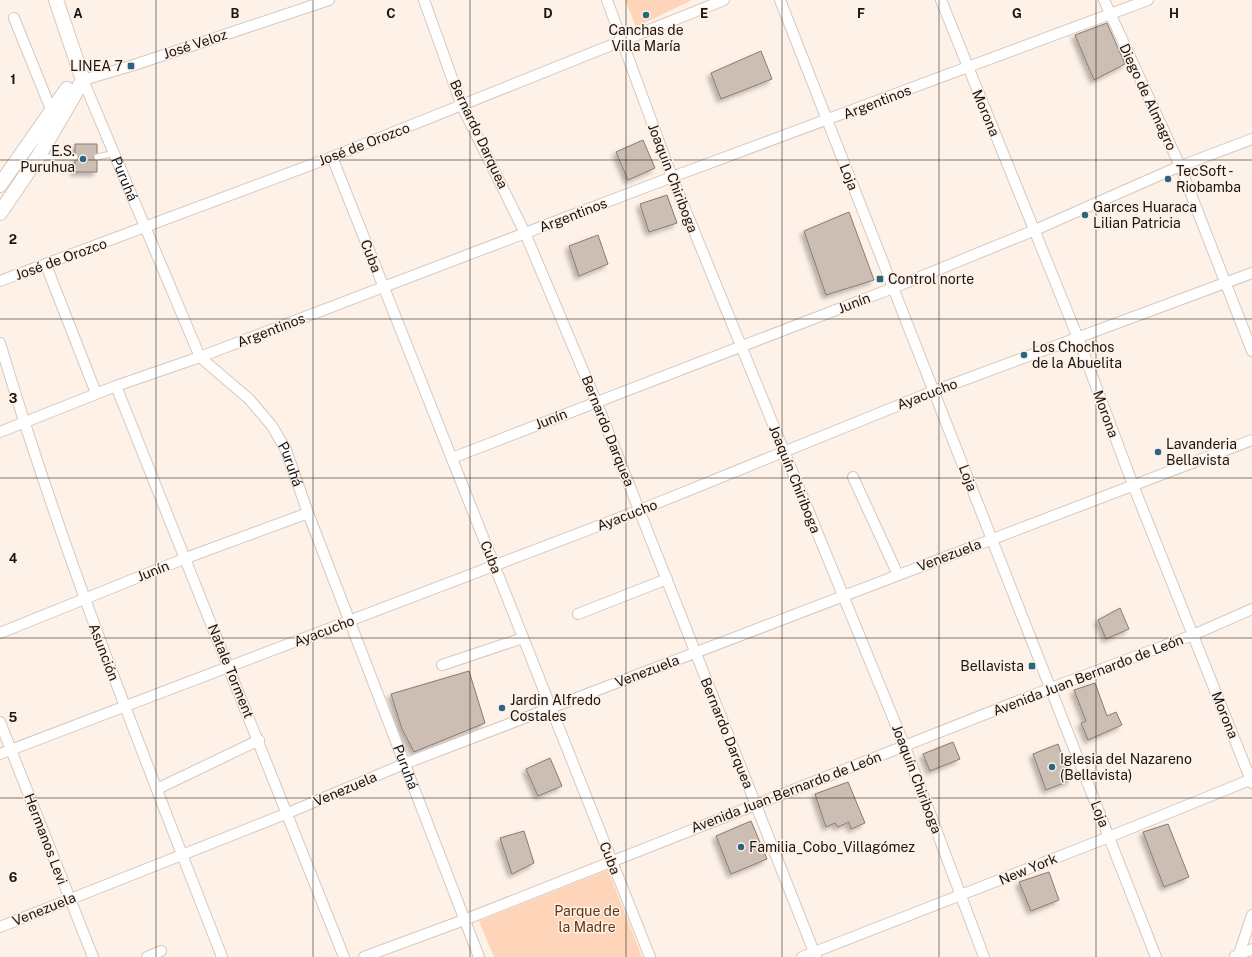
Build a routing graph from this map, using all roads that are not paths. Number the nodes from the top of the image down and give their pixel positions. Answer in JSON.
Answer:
{"nodes":[{"id":1,"x":56,"y":0,"type":"edge"},
{"id":2,"x":329,"y":0,"type":"edge"},
{"id":3,"x":424,"y":0,"type":"edge"},
{"id":4,"x":607,"y":0,"type":"edge"},
{"id":5,"x":724,"y":0,"type":"edge"},
{"id":6,"x":780,"y":0,"type":"edge"},
{"id":7,"x":941,"y":0,"type":"edge"},
{"id":8,"x":1104,"y":0,"type":"edge"},
{"id":9,"x":1148,"y":0,"type":"edge"},
{"id":10,"x":1110,"y":15,"type":"junction"},
{"id":11,"x":14,"y":18,"type":"dead end"},
{"id":12,"x":621,"y":40,"type":"junction"},
{"id":13,"x":968,"y":68,"type":"junction"},
{"id":14,"x":83,"y":80,"type":"junction"},
{"id":15,"x":462,"y":106,"type":"junction"},
{"id":16,"x":52,"y":112,"type":"junction"},
{"id":17,"x":827,"y":121,"type":"junction"},
{"id":18,"x":1252,"y":140,"type":"edge"},
{"id":19,"x":115,"y":153,"type":"junction"},
{"id":20,"x":75,"y":156,"type":"dead end"},
{"id":21,"x":38,"y":157,"type":"junction"},
{"id":22,"x":97,"y":157,"type":"dead end"},
{"id":23,"x":332,"y":157,"type":"junction"},
{"id":24,"x":1180,"y":166,"type":"junction"},
{"id":25,"x":672,"y":177,"type":"junction"},
{"id":26,"x":0,"y":185,"type":"edge"},
{"id":27,"x":0,"y":213,"type":"edge"},
{"id":28,"x":146,"y":228,"type":"junction"},
{"id":29,"x":1035,"y":230,"type":"junction"},
{"id":30,"x":525,"y":233,"type":"junction"},
{"id":31,"x":46,"y":265,"type":"junction"},
{"id":32,"x":1252,"y":273,"type":"edge"},
{"id":33,"x":0,"y":281,"type":"edge"},
{"id":34,"x":1225,"y":282,"type":"junction"},
{"id":35,"x":383,"y":288,"type":"junction"},
{"id":36,"x":894,"y":288,"type":"junction"},
{"id":37,"x":1078,"y":338,"type":"junction"},
{"id":38,"x":0,"y":343,"type":"edge"},
{"id":39,"x":741,"y":346,"type":"junction"},
{"id":40,"x":1252,"y":351,"type":"edge"},
{"id":41,"x":200,"y":356,"type":"junction"},
{"id":42,"x":116,"y":386,"type":"junction"},
{"id":43,"x":934,"y":391,"type":"junction"},
{"id":44,"x":96,"y":394,"type":"junction"},
{"id":45,"x":596,"y":401,"type":"junction"},
{"id":46,"x":24,"y":423,"type":"junction"},
{"id":47,"x":0,"y":432,"type":"edge"},
{"id":48,"x":1252,"y":440,"type":"edge"},
{"id":49,"x":783,"y":452,"type":"junction"},
{"id":50,"x":452,"y":458,"type":"junction"},
{"id":51,"x":853,"y":477,"type":"dead end"},
{"id":52,"x":1133,"y":485,"type":"junction"},
{"id":53,"x":640,"y":510,"type":"junction"},
{"id":54,"x":308,"y":513,"type":"junction"},
{"id":55,"x":992,"y":539,"type":"junction"},
{"id":56,"x":186,"y":558,"type":"junction"},
{"id":57,"x":495,"y":566,"type":"junction"},
{"id":58,"x":898,"y":575,"type":"junction"},
{"id":59,"x":667,"y":579,"type":"junction"},
{"id":60,"x":843,"y":596,"type":"junction"},
{"id":61,"x":84,"y":599,"type":"junction"},
{"id":62,"x":1252,"y":609,"type":"edge"},
{"id":63,"x":578,"y":614,"type":"dead end"},
{"id":64,"x":349,"y":622,"type":"junction"},
{"id":65,"x":0,"y":633,"type":"edge"},
{"id":66,"x":1193,"y":636,"type":"junction"},
{"id":67,"x":523,"y":638,"type":"junction"},
{"id":68,"x":695,"y":652,"type":"junction"},
{"id":69,"x":442,"y":664,"type":"dead end"},
{"id":70,"x":230,"y":667,"type":"junction"},
{"id":71,"x":1051,"y":688,"type":"junction"},
{"id":72,"x":125,"y":706,"type":"junction"},
{"id":73,"x":551,"y":708,"type":"junction"},
{"id":74,"x":0,"y":722,"type":"edge"},
{"id":75,"x":259,"y":740,"type":"junction"},
{"id":76,"x":905,"y":747,"type":"junction"},
{"id":77,"x":11,"y":749,"type":"junction"},
{"id":78,"x":0,"y":754,"type":"edge"},
{"id":79,"x":404,"y":764,"type":"junction"},
{"id":80,"x":1252,"y":780,"type":"edge"},
{"id":81,"x":157,"y":789,"type":"junction"},
{"id":82,"x":755,"y":803,"type":"junction"},
{"id":83,"x":288,"y":813,"type":"junction"},
{"id":84,"x":1109,"y":837,"type":"junction"},
{"id":85,"x":182,"y":854,"type":"junction"},
{"id":86,"x":610,"y":860,"type":"junction"},
{"id":87,"x":962,"y":895,"type":"junction"},
{"id":88,"x":70,"y":899,"type":"junction"},
{"id":89,"x":1252,"y":915,"type":"edge"},
{"id":90,"x":464,"y":920,"type":"junction"},
{"id":91,"x":0,"y":927,"type":"edge"},
{"id":92,"x":1252,"y":950,"type":"edge"},
{"id":93,"x":161,"y":951,"type":"dead end"},
{"id":94,"x":815,"y":955,"type":"edge"},
{"id":95,"x":1237,"y":956,"type":"edge"},
{"id":96,"x":93,"y":957,"type":"edge"},
{"id":97,"x":147,"y":957,"type":"edge"},
{"id":98,"x":222,"y":957,"type":"edge"},
{"id":99,"x":344,"y":957,"type":"edge"},
{"id":100,"x":364,"y":957,"type":"edge"},
{"id":101,"x":479,"y":957,"type":"edge"},
{"id":102,"x":650,"y":957,"type":"edge"},
{"id":103,"x":802,"y":957,"type":"edge"},
{"id":104,"x":984,"y":957,"type":"edge"},
{"id":105,"x":1156,"y":957,"type":"edge"}],
"edges":[{"from":1,"to":14,"type":"street","name":"Puruhá"},
{"from":2,"to":14,"type":"street","name":"José Veloz"},
{"from":3,"to":15,"type":"street","name":"Bernardo Darquea"},
{"from":4,"to":12,"type":"street","name":"Joaquín Chiriboga"},
{"from":5,"to":12,"type":"street","name":"José de Orozco"},
{"from":6,"to":17,"type":"street","name":"Loja"},
{"from":7,"to":13,"type":"street","name":"Morona"},
{"from":8,"to":10,"type":"street","name":"Diego de Almagro"},
{"from":9,"to":10,"type":"street","name":"Argentinos"},
{"from":10,"to":13,"type":"street","name":"Argentinos"},
{"from":10,"to":24,"type":"street","name":"Diego de Almagro"},
{"from":11,"to":16,"type":"street"},
{"from":12,"to":15,"type":"street","name":"José de Orozco"},
{"from":12,"to":25,"type":"street","name":"Joaquín Chiriboga"},
{"from":13,"to":17,"type":"street","name":"Argentinos"},
{"from":13,"to":29,"type":"street","name":"Morona"},
{"from":14,"to":16,"type":"street"},
{"from":14,"to":19,"type":"street","name":"Puruhá"},
{"from":14,"to":21,"type":"street"},
{"from":15,"to":23,"type":"street","name":"José de Orozco"},
{"from":15,"to":30,"type":"street","name":"Bernardo Darquea"},
{"from":16,"to":26,"type":"street"},
{"from":17,"to":25,"type":"street","name":"Argentinos"},
{"from":17,"to":36,"type":"street","name":"Loja"},
{"from":18,"to":24,"type":"street","name":"Junín"},
{"from":19,"to":22,"type":"lane"},
{"from":19,"to":28,"type":"street","name":"Puruhá"},
{"from":20,"to":21,"type":"lane"},
{"from":21,"to":27,"type":"street"},
{"from":23,"to":28,"type":"street","name":"José de Orozco"},
{"from":23,"to":35,"type":"street","name":"Cuba"},
{"from":24,"to":29,"type":"street","name":"Junín"},
{"from":24,"to":34,"type":"street","name":"Diego de Almagro"},
{"from":25,"to":30,"type":"street","name":"Argentinos"},
{"from":25,"to":39,"type":"street","name":"Joaquín Chiriboga"},
{"from":28,"to":31,"type":"street","name":"José de Orozco"},
{"from":28,"to":41,"type":"street","name":"Puruhá"},
{"from":29,"to":36,"type":"street","name":"Junín"},
{"from":29,"to":37,"type":"street","name":"Morona"},
{"from":30,"to":35,"type":"street","name":"Argentinos"},
{"from":30,"to":45,"type":"street","name":"Bernardo Darquea"},
{"from":31,"to":33,"type":"street","name":"José de Orozco"},
{"from":31,"to":44,"type":"street"},
{"from":32,"to":34,"type":"street","name":"Ayacucho"},
{"from":34,"to":37,"type":"street","name":"Ayacucho"},
{"from":34,"to":40,"type":"street","name":"Diego de Almagro"},
{"from":35,"to":41,"type":"street","name":"Argentinos"},
{"from":35,"to":50,"type":"street","name":"Cuba"},
{"from":36,"to":39,"type":"street","name":"Junín"},
{"from":36,"to":43,"type":"street","name":"Loja"},
{"from":37,"to":43,"type":"street","name":"Ayacucho"},
{"from":37,"to":52,"type":"street","name":"Morona"},
{"from":38,"to":46,"type":"street","name":"Asunción"},
{"from":39,"to":45,"type":"street","name":"Junín"},
{"from":39,"to":49,"type":"street","name":"Joaquín Chiriboga"},
{"from":41,"to":42,"type":"street","name":"Argentinos"},
{"from":41,"to":54,"type":"street","name":"Puruhá"},
{"from":42,"to":44,"type":"street","name":"Argentinos"},
{"from":42,"to":56,"type":"street","name":"Natale Torment"},
{"from":43,"to":49,"type":"street","name":"Ayacucho"},
{"from":43,"to":55,"type":"street","name":"Loja"},
{"from":44,"to":46,"type":"street","name":"Argentinos"},
{"from":45,"to":50,"type":"street","name":"Junín"},
{"from":45,"to":53,"type":"street","name":"Bernardo Darquea"},
{"from":46,"to":47,"type":"street","name":"Argentinos"},
{"from":46,"to":61,"type":"street","name":"Asunción"},
{"from":48,"to":52,"type":"street","name":"Venezuela"},
{"from":49,"to":53,"type":"street","name":"Ayacucho"},
{"from":49,"to":60,"type":"street","name":"Joaquín Chiriboga"},
{"from":50,"to":57,"type":"street","name":"Cuba"},
{"from":51,"to":58,"type":"street"},
{"from":52,"to":55,"type":"street","name":"Venezuela"},
{"from":52,"to":66,"type":"street","name":"Morona"},
{"from":53,"to":57,"type":"street","name":"Ayacucho"},
{"from":53,"to":59,"type":"street","name":"Bernardo Darquea"},
{"from":54,"to":56,"type":"street","name":"Junín"},
{"from":54,"to":64,"type":"street","name":"Puruhá"},
{"from":55,"to":58,"type":"street","name":"Venezuela"},
{"from":55,"to":71,"type":"street","name":"Loja"},
{"from":56,"to":61,"type":"street","name":"Junín"},
{"from":56,"to":70,"type":"street","name":"Natale Torment"},
{"from":57,"to":64,"type":"street","name":"Ayacucho"},
{"from":57,"to":67,"type":"street","name":"Cuba"},
{"from":58,"to":60,"type":"street","name":"Venezuela"},
{"from":59,"to":63,"type":"street"},
{"from":59,"to":68,"type":"street","name":"Bernardo Darquea"},
{"from":60,"to":68,"type":"street","name":"Venezuela"},
{"from":60,"to":76,"type":"street","name":"Joaquín Chiriboga"},
{"from":61,"to":65,"type":"street","name":"Junín"},
{"from":61,"to":72,"type":"street","name":"Asunción"},
{"from":62,"to":66,"type":"street","name":"Avenida Juan Bernardo de León"},
{"from":64,"to":70,"type":"street","name":"Ayacucho"},
{"from":64,"to":79,"type":"street","name":"Puruhá"},
{"from":66,"to":71,"type":"street","name":"Avenida Juan Bernardo de León"},
{"from":66,"to":80,"type":"street","name":"Morona"},
{"from":67,"to":69,"type":"street"},
{"from":67,"to":73,"type":"street","name":"Cuba"},
{"from":68,"to":73,"type":"street","name":"Venezuela"},
{"from":68,"to":82,"type":"street","name":"Bernardo Darquea"},
{"from":70,"to":72,"type":"street","name":"Ayacucho"},
{"from":70,"to":75,"type":"street","name":"Natale Torment"},
{"from":71,"to":76,"type":"street","name":"Avenida Juan Bernardo de León"},
{"from":71,"to":84,"type":"street","name":"Loja"},
{"from":72,"to":77,"type":"street","name":"Ayacucho"},
{"from":72,"to":81,"type":"street","name":"Asunción"},
{"from":73,"to":79,"type":"street","name":"Venezuela"},
{"from":73,"to":86,"type":"street","name":"Cuba"},
{"from":74,"to":77,"type":"street","name":"Hermanos Levi"},
{"from":75,"to":81,"type":"street"},
{"from":75,"to":83,"type":"street","name":"Natale Torment"},
{"from":76,"to":82,"type":"street","name":"Avenida Juan Bernardo de León"},
{"from":76,"to":87,"type":"street","name":"Joaquín Chiriboga"},
{"from":77,"to":78,"type":"street","name":"Ayacucho"},
{"from":77,"to":88,"type":"street","name":"Hermanos Levi"},
{"from":79,"to":83,"type":"street","name":"Venezuela"},
{"from":79,"to":90,"type":"street","name":"Puruhá"},
{"from":80,"to":84,"type":"street","name":"New York"},
{"from":81,"to":85,"type":"street","name":"Asunción"},
{"from":82,"to":86,"type":"street","name":"Avenida Juan Bernardo de León"},
{"from":82,"to":94,"type":"street","name":"Bernardo Darquea"},
{"from":83,"to":85,"type":"street","name":"Venezuela"},
{"from":83,"to":99,"type":"street","name":"Natale Torment"},
{"from":84,"to":87,"type":"street","name":"New York"},
{"from":84,"to":105,"type":"street","name":"Loja"},
{"from":85,"to":88,"type":"street","name":"Venezuela"},
{"from":85,"to":98,"type":"street","name":"Asunción"},
{"from":86,"to":90,"type":"street","name":"Avenida Juan Bernardo de León"},
{"from":86,"to":102,"type":"street","name":"Cuba"},
{"from":87,"to":94,"type":"street","name":"New York"},
{"from":87,"to":104,"type":"street","name":"Joaquín Chiriboga"},
{"from":88,"to":91,"type":"street","name":"Venezuela"},
{"from":88,"to":96,"type":"street","name":"Hermanos Levi"},
{"from":89,"to":95,"type":"street"},
{"from":90,"to":100,"type":"street","name":"Avenida Juan Bernardo de León"},
{"from":90,"to":101,"type":"street","name":"Puruhá"},
{"from":92,"to":95,"type":"street"},
{"from":93,"to":97,"type":"street"},
{"from":94,"to":103,"type":"street","name":"New York"}]}
